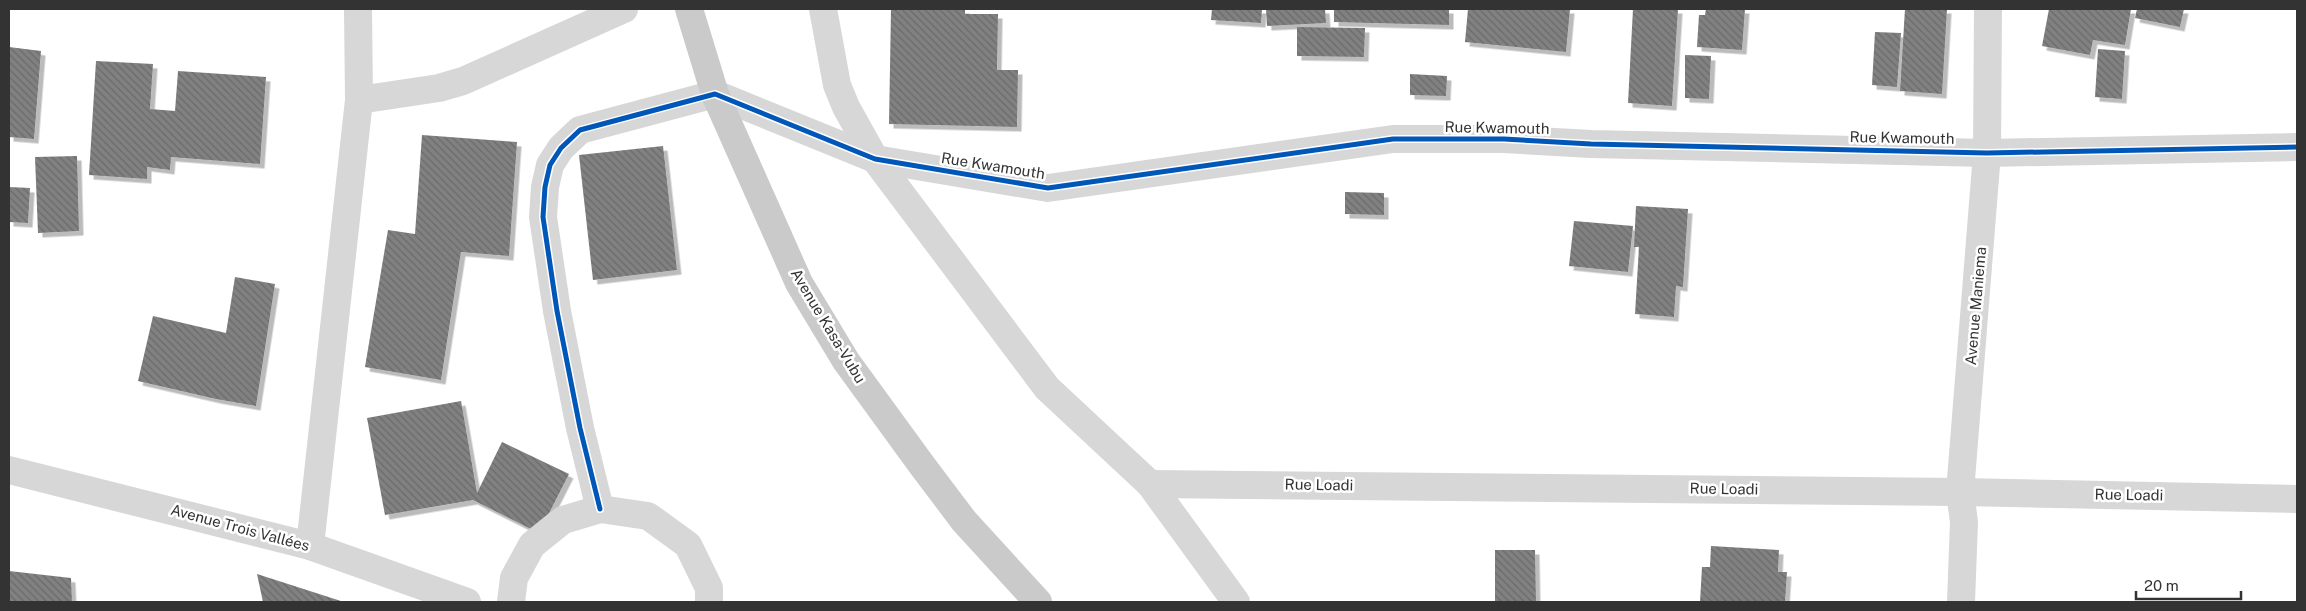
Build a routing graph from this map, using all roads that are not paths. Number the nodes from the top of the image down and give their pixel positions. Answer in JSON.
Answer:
{"nodes":[{"id":1,"x":358,"y":9,"type":"edge"},
{"id":2,"x":624,"y":9,"type":"edge"},
{"id":3,"x":689,"y":9,"type":"edge"},
{"id":4,"x":823,"y":9,"type":"edge"},
{"id":5,"x":1988,"y":9,"type":"edge"},
{"id":6,"x":714,"y":94,"type":"junction"},
{"id":7,"x":359,"y":100,"type":"junction"},
{"id":8,"x":2297,"y":146,"type":"edge"},
{"id":9,"x":1987,"y":153,"type":"junction"},
{"id":10,"x":875,"y":159,"type":"junction"},
{"id":11,"x":9,"y":470,"type":"edge"},
{"id":12,"x":1150,"y":484,"type":"junction"},
{"id":13,"x":1960,"y":492,"type":"junction"},
{"id":14,"x":2297,"y":499,"type":"edge"},
{"id":15,"x":600,"y":509,"type":"junction"},
{"id":16,"x":310,"y":546,"type":"junction"},
{"id":17,"x":467,"y":602,"type":"edge"},
{"id":18,"x":511,"y":602,"type":"edge"},
{"id":19,"x":709,"y":602,"type":"edge"},
{"id":20,"x":1038,"y":602,"type":"edge"},
{"id":21,"x":1236,"y":602,"type":"edge"},
{"id":22,"x":1961,"y":602,"type":"edge"}],
"edges":[{"from":1,"to":7,"type":"street"},
{"from":2,"to":7,"type":"street"},
{"from":3,"to":6,"type":"main road","name":"Avenue Kasa-Vubu"},
{"from":4,"to":10,"type":"street"},
{"from":5,"to":9,"type":"street","name":"Avenue Maniema"},
{"from":6,"to":10,"type":"street","name":"Rue Kwamouth"},
{"from":6,"to":15,"type":"street"},
{"from":6,"to":20,"type":"main road","name":"Avenue Kasa-Vubu"},
{"from":7,"to":16,"type":"street"},
{"from":8,"to":9,"type":"street","name":"Rue Kwamouth"},
{"from":9,"to":10,"type":"street","name":"Rue Kwamouth"},
{"from":9,"to":13,"type":"street","name":"Avenue Maniema"},
{"from":10,"to":12,"type":"street"},
{"from":11,"to":16,"type":"street","name":"Avenue Trois Vallées"},
{"from":12,"to":13,"type":"street","name":"Rue Loadi"},
{"from":12,"to":21,"type":"street"},
{"from":13,"to":14,"type":"street","name":"Rue Loadi"},
{"from":13,"to":22,"type":"street","name":"Avenue Maniema"},
{"from":15,"to":18,"type":"street"},
{"from":15,"to":19,"type":"street"},
{"from":16,"to":17,"type":"street","name":"Avenue Trois Vallées"}]}
